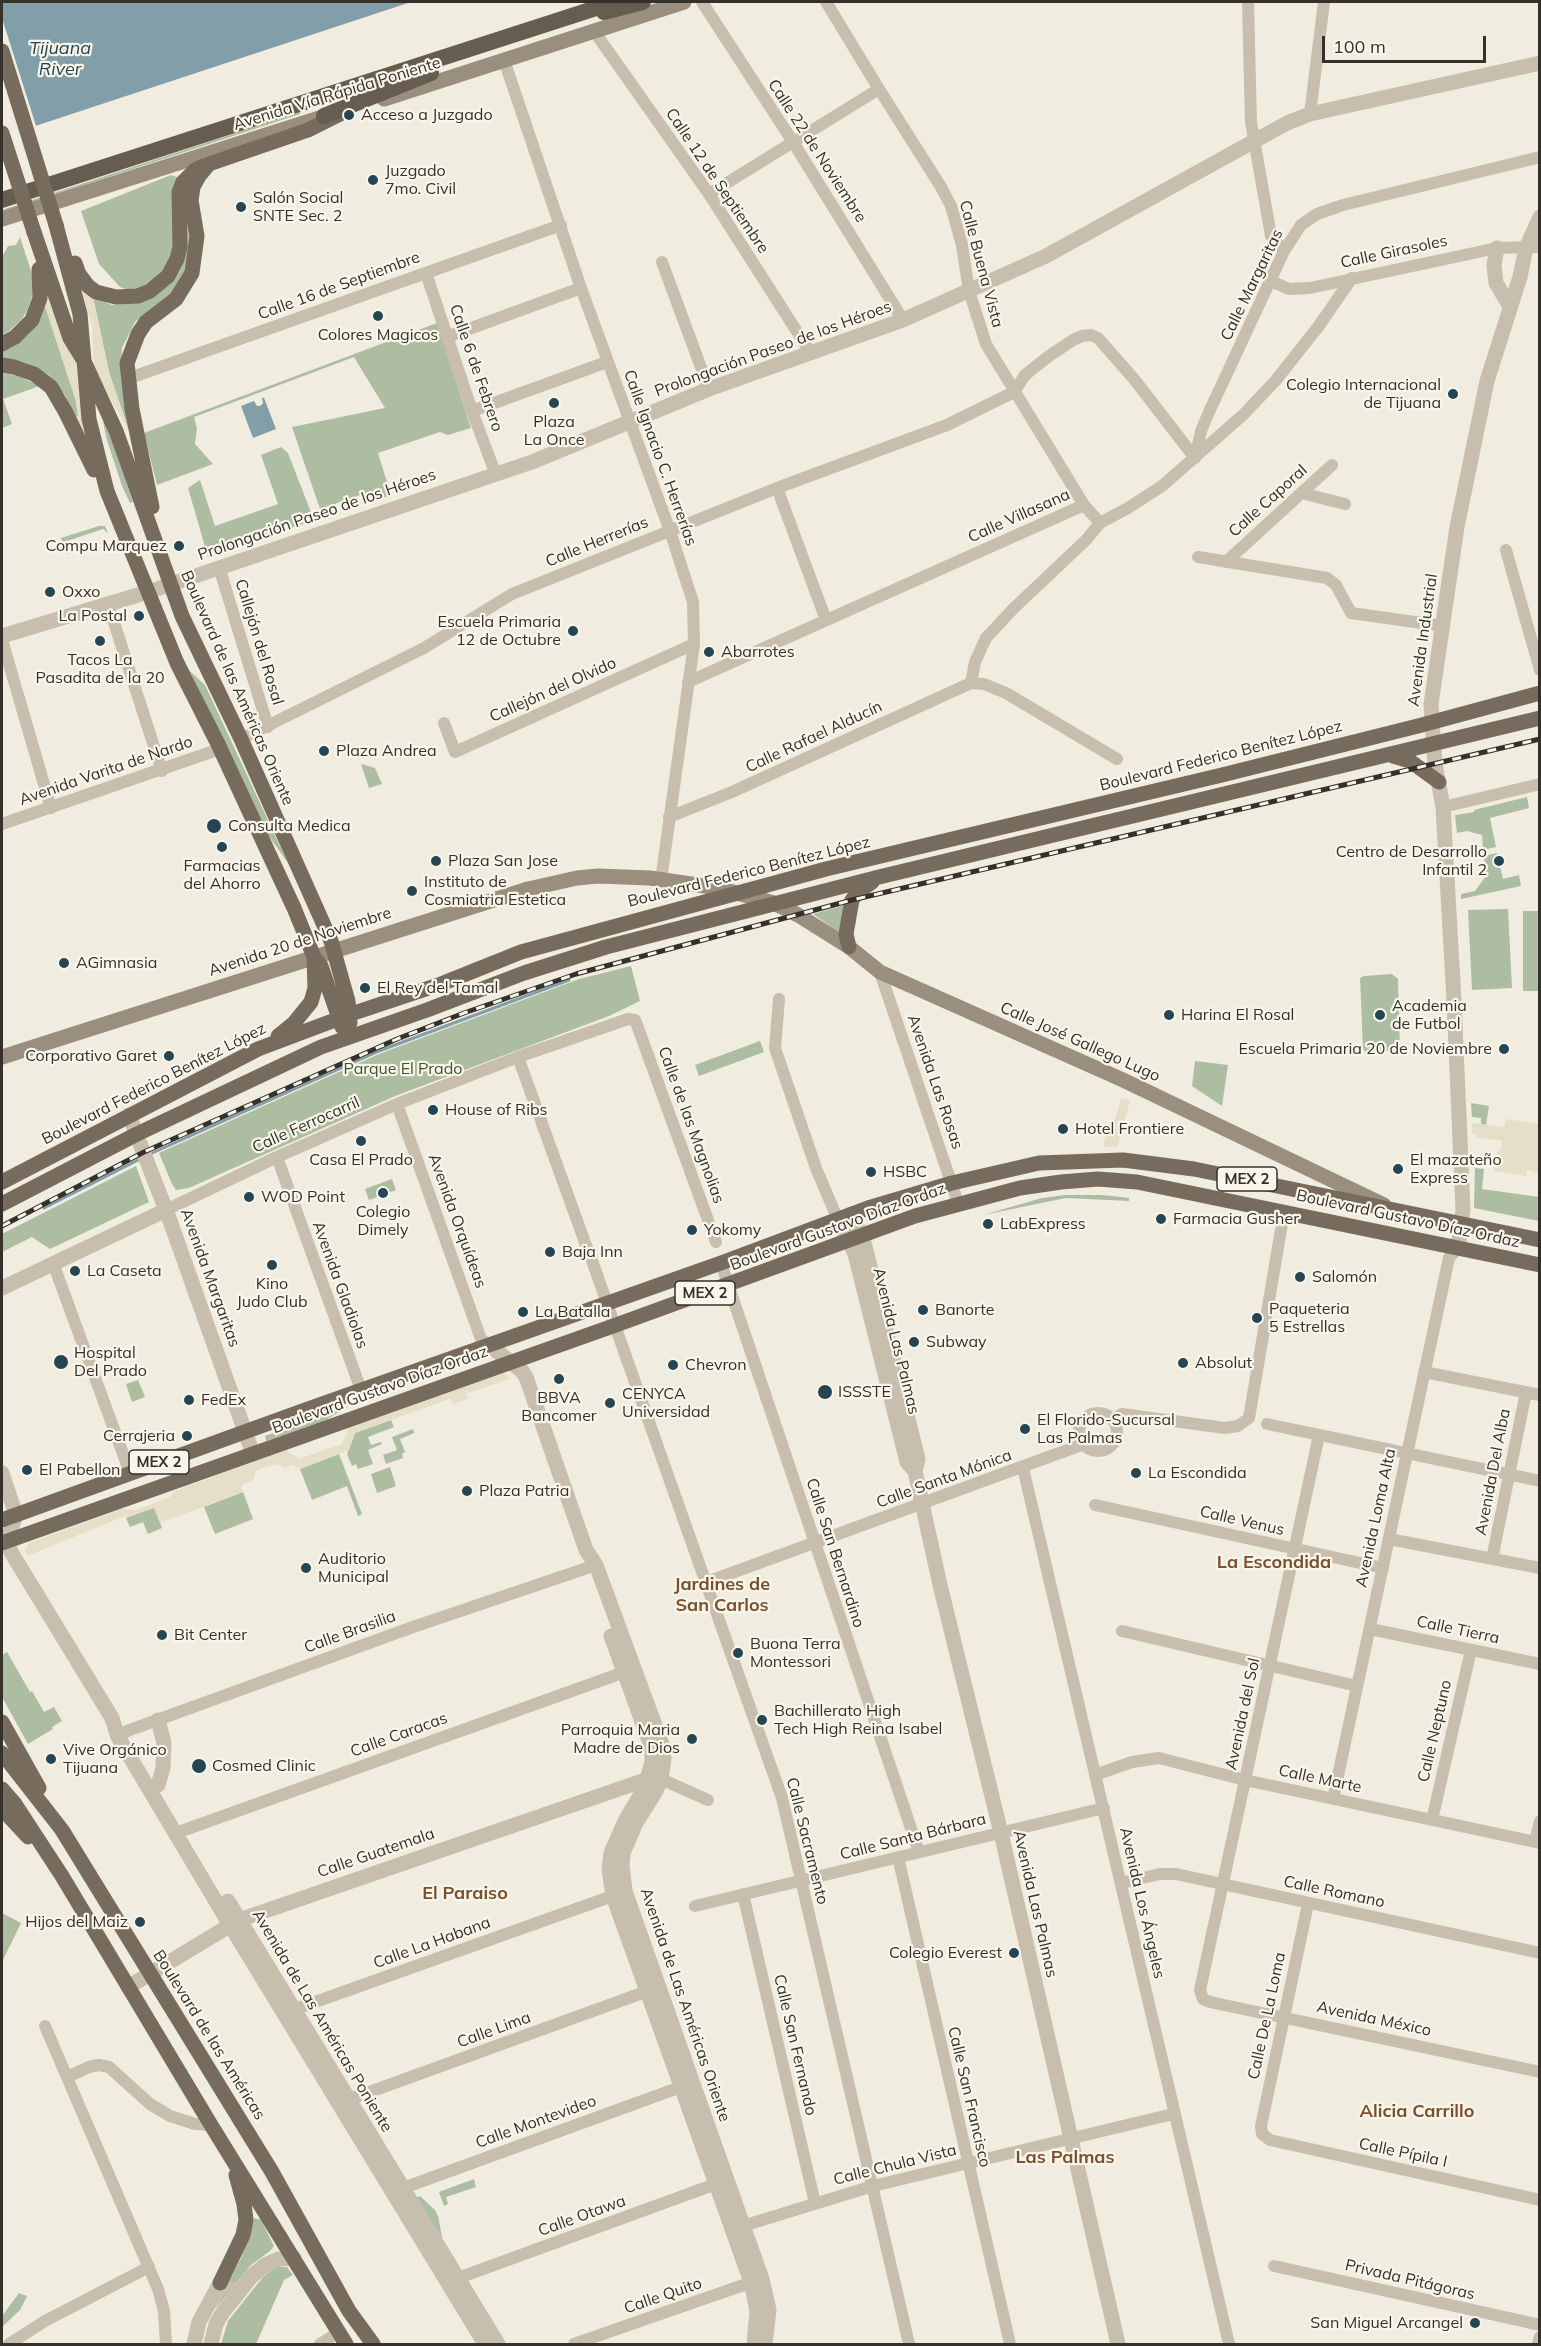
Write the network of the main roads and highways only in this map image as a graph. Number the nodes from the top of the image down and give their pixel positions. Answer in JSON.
{"nodes":[{"id":1,"x":615,"y":2,"type":"edge"},
{"id":2,"x":643,"y":2,"type":"edge"},
{"id":3,"x":684,"y":2,"type":"edge"},
{"id":4,"x":574,"y":15,"type":"junction"},
{"id":5,"x":537,"y":27,"type":"junction"},
{"id":6,"x":2,"y":51,"type":"edge"},
{"id":7,"x":344,"y":111,"type":"junction"},
{"id":8,"x":324,"y":116,"type":"junction"},
{"id":9,"x":2,"y":133,"type":"edge"},
{"id":10,"x":209,"y":164,"type":"junction"},
{"id":11,"x":2,"y":200,"type":"edge"},
{"id":12,"x":2,"y":219,"type":"edge"},
{"id":13,"x":59,"y":224,"type":"junction"},
{"id":14,"x":32,"y":233,"type":"junction"},
{"id":15,"x":2,"y":344,"type":"edge"},
{"id":16,"x":84,"y":361,"type":"junction"},
{"id":17,"x":2,"y":365,"type":"edge"},
{"id":18,"x":107,"y":491,"type":"junction"},
{"id":19,"x":157,"y":549,"type":"junction"},
{"id":20,"x":1539,"y":693,"type":"edge"},
{"id":21,"x":1539,"y":718,"type":"edge"},
{"id":22,"x":1390,"y":755,"type":"junction"},
{"id":23,"x":1439,"y":782,"type":"road end"},
{"id":24,"x":879,"y":877,"type":"junction"},
{"id":25,"x":748,"y":895,"type":"junction"},
{"id":26,"x":774,"y":903,"type":"junction"},
{"id":27,"x":849,"y":947,"type":"junction"},
{"id":28,"x":334,"y":951,"type":"junction"},
{"id":29,"x":314,"y":957,"type":"junction"},
{"id":30,"x":345,"y":1021,"type":"junction"},
{"id":31,"x":365,"y":1032,"type":"junction"},
{"id":32,"x":321,"y":1047,"type":"junction"},
{"id":33,"x":258,"y":1049,"type":"junction"},
{"id":34,"x":2,"y":1057,"type":"edge"},
{"id":35,"x":2,"y":1182,"type":"edge"},
{"id":36,"x":2,"y":1203,"type":"edge"},
{"id":37,"x":1398,"y":1211,"type":"junction"},
{"id":38,"x":1539,"y":1240,"type":"edge"},
{"id":39,"x":1539,"y":1265,"type":"edge"},
{"id":40,"x":2,"y":1520,"type":"edge"},
{"id":41,"x":4,"y":1543,"type":"edge"},
{"id":42,"x":2,"y":1722,"type":"edge"},
{"id":43,"x":2,"y":1753,"type":"edge"},
{"id":44,"x":2,"y":1788,"type":"edge"},
{"id":45,"x":2,"y":1809,"type":"edge"},
{"id":46,"x":62,"y":1830,"type":"junction"},
{"id":47,"x":62,"y":1876,"type":"junction"},
{"id":48,"x":233,"y":2160,"type":"junction"},
{"id":49,"x":220,"y":2283,"type":"road end"},
{"id":50,"x":342,"y":2339,"type":"edge"},
{"id":51,"x":372,"y":2344,"type":"edge"}],
"edges":[{"from":1,"to":4,"type":"highway","name":"Avenida Vía Rápida Poniente"},
{"from":2,"to":4,"type":"highway"},
{"from":3,"to":7,"type":"main road","name":"Avenida Vía Rápida Poniente"},
{"from":4,"to":5,"type":"highway","name":"Avenida Vía Rápida Poniente"},
{"from":5,"to":8,"type":"highway"},
{"from":5,"to":11,"type":"highway","name":"Avenida Vía Rápida Poniente"},
{"from":6,"to":13,"type":"main road","name":"Boulevard de las Américas Oriente","bridge":true},
{"from":7,"to":8,"type":"main road","name":"Avenida Vía Rápida Poniente"},
{"from":7,"to":10,"type":"main road"},
{"from":8,"to":12,"type":"main road","name":"Avenida Vía Rápida Poniente"},
{"from":9,"to":14,"type":"main road","name":"Boulevard de las Américas Oriente","bridge":true},
{"from":10,"to":13,"type":"main road"},
{"from":10,"to":19,"type":"main road"},
{"from":13,"to":16,"type":"main road","name":"Boulevard de las Américas Oriente"},
{"from":14,"to":15,"type":"main road"},
{"from":14,"to":16,"type":"main road","name":"Boulevard de las Américas Oriente"},
{"from":16,"to":18,"type":"main road","name":"Boulevard de las Américas Oriente"},
{"from":16,"to":19,"type":"main road","name":"Boulevard de las Américas Oriente"},
{"from":17,"to":18,"type":"main road"},
{"from":18,"to":29,"type":"main road","name":"Boulevard de las Américas Oriente"},
{"from":19,"to":28,"type":"main road","name":"Boulevard de las Américas Oriente"},
{"from":20,"to":25,"type":"main road","name":"Boulevard Federico Benítez López"},
{"from":21,"to":22,"type":"main road"},
{"from":22,"to":23,"type":"main road"},
{"from":22,"to":24,"type":"main road"},
{"from":24,"to":26,"type":"main road"},
{"from":24,"to":27,"type":"main road"},
{"from":25,"to":26,"type":"main road","name":"Calle José Gallego Lugo"},
{"from":25,"to":28,"type":"main road","name":"Avenida 20 de Noviembre"},
{"from":25,"to":30,"type":"main road","name":"Boulevard Federico Benítez López"},
{"from":26,"to":27,"type":"main road","name":"Calle José Gallego Lugo"},
{"from":26,"to":31,"type":"main road"},
{"from":27,"to":37,"type":"main road","name":"Calle José Gallego Lugo"},
{"from":28,"to":29,"type":"main road","name":"Avenida 20 de Noviembre"},
{"from":28,"to":30,"type":"main road","name":"Boulevard de las Américas Oriente"},
{"from":29,"to":30,"type":"main road","name":"Boulevard de las Américas Oriente"},
{"from":29,"to":33,"type":"main road"},
{"from":29,"to":34,"type":"main road","name":"Avenida 20 de Noviembre"},
{"from":30,"to":31,"type":"main road"},
{"from":30,"to":32,"type":"main road"},
{"from":30,"to":33,"type":"main road","name":"Boulevard Federico Benítez López"},
{"from":31,"to":32,"type":"main road"},
{"from":32,"to":36,"type":"main road"},
{"from":33,"to":35,"type":"main road","name":"Boulevard Federico Benítez López"},
{"from":37,"to":38,"type":"main road","name":"Boulevard Gustavo Díaz Ordaz","number":"MEX 2"},
{"from":37,"to":40,"type":"main road","name":"Boulevard Gustavo Díaz Ordaz","number":"MEX 2"},
{"from":39,"to":41,"type":"main road","name":"Boulevard Gustavo Díaz Ordaz","number":"MEX 2"},
{"from":42,"to":46,"type":"main road"},
{"from":43,"to":46,"type":"main road","name":"Boulevard de las Américas"},
{"from":44,"to":47,"type":"main road"},
{"from":45,"to":47,"type":"main road"},
{"from":46,"to":51,"type":"main road","name":"Boulevard de las Américas"},
{"from":47,"to":48,"type":"main road"},
{"from":48,"to":49,"type":"main road"},
{"from":48,"to":50,"type":"main road"}]}
